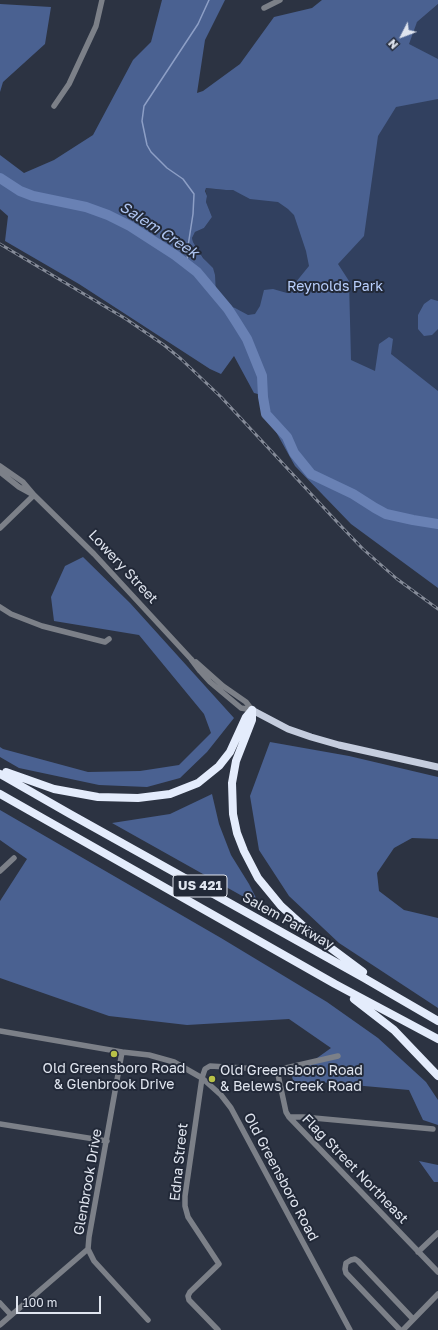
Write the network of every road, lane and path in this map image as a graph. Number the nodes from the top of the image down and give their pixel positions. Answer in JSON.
{"nodes":[{"id":1,"x":102,"y":0,"type":"edge"},
{"id":2,"x":280,"y":0,"type":"edge"},
{"id":3,"x":264,"y":8,"type":"dead end"},
{"id":4,"x":54,"y":106,"type":"dead end"},
{"id":5,"x":0,"y":466,"type":"edge"},
{"id":6,"x":0,"y":472,"type":"edge"},
{"id":7,"x":34,"y":495,"type":"junction"},
{"id":8,"x":0,"y":528,"type":"edge"},
{"id":9,"x":0,"y":607,"type":"edge"},
{"id":10,"x":109,"y":639,"type":"dead end"},
{"id":11,"x":252,"y":710,"type":"junction"},
{"id":12,"x":438,"y":767,"type":"edge"},
{"id":13,"x":0,"y":770,"type":"edge"},
{"id":14,"x":0,"y":774,"type":"edge"},
{"id":15,"x":0,"y":794,"type":"edge"},
{"id":16,"x":14,"y":858,"type":"dead end"},
{"id":17,"x":0,"y":871,"type":"edge"},
{"id":18,"x":334,"y":984,"type":"junction"},
{"id":19,"x":401,"y":999,"type":"junction"},
{"id":20,"x":438,"y":1021,"type":"edge"},
{"id":21,"x":0,"y":1031,"type":"edge"},
{"id":22,"x":438,"y":1040,"type":"edge"},
{"id":23,"x":122,"y":1052,"type":"junction"},
{"id":24,"x":338,"y":1056,"type":"dead end"},
{"id":25,"x":277,"y":1070,"type":"junction"},
{"id":26,"x":438,"y":1076,"type":"edge"},
{"id":27,"x":202,"y":1078,"type":"junction"},
{"id":28,"x":289,"y":1117,"type":"junction"},
{"id":29,"x":0,"y":1124,"type":"edge"},
{"id":30,"x":433,"y":1128,"type":"dead end"},
{"id":31,"x":107,"y":1141,"type":"junction"},
{"id":32,"x":438,"y":1233,"type":"edge"},
{"id":33,"x":88,"y":1249,"type":"junction"},
{"id":34,"x":418,"y":1252,"type":"junction"},
{"id":35,"x":438,"y":1272,"type":"edge"},
{"id":36,"x":438,"y":1294,"type":"edge"},
{"id":37,"x":0,"y":1303,"type":"edge"},
{"id":38,"x":11,"y":1315,"type":"junction"},
{"id":39,"x":413,"y":1319,"type":"junction"},
{"id":40,"x":148,"y":1320,"type":"dead end"},
{"id":41,"x":0,"y":1325,"type":"edge"},
{"id":42,"x":218,"y":1330,"type":"edge"},
{"id":43,"x":350,"y":1330,"type":"edge"},
{"id":44,"x":401,"y":1330,"type":"edge"}],
"edges":[{"from":1,"to":4,"type":"street"},
{"from":2,"to":3,"type":"street"},
{"from":5,"to":7,"type":"street","name":"Lowery Street"},
{"from":6,"to":7,"type":"street","name":"Lowery Street"},
{"from":7,"to":8,"type":"street"},
{"from":7,"to":11,"type":"street","name":"Lowery Street"},
{"from":9,"to":10,"type":"street"},
{"from":11,"to":12,"type":"main road","name":"Lowery Street"},
{"from":11,"to":13,"type":"highway"},
{"from":11,"to":19,"type":"highway"},
{"from":14,"to":19,"type":"highway","name":"Salem Parkway","number":"US 421"},
{"from":15,"to":18,"type":"highway","number":"US 421"},
{"from":16,"to":17,"type":"street"},
{"from":18,"to":22,"type":"highway","number":"US 421"},
{"from":18,"to":26,"type":"highway"},
{"from":19,"to":20,"type":"highway","name":"Salem Parkway","number":"US 421"},
{"from":21,"to":23,"type":"street","name":"Old Greensboro Road"},
{"from":23,"to":27,"type":"street","name":"Old Greensboro Road"},
{"from":23,"to":31,"type":"street","name":"Glenbrook Drive"},
{"from":24,"to":25,"type":"street"},
{"from":25,"to":27,"type":"street"},
{"from":25,"to":28,"type":"street","name":"Flag Street Northeast"},
{"from":27,"to":42,"type":"street","name":"Edna Street"},
{"from":27,"to":43,"type":"street","name":"Old Greensboro Road"},
{"from":28,"to":30,"type":"street"},
{"from":28,"to":34,"type":"street","name":"Flag Street Northeast"},
{"from":29,"to":31,"type":"street"},
{"from":31,"to":33,"type":"street","name":"Glenbrook Drive"},
{"from":32,"to":34,"type":"street"},
{"from":33,"to":38,"type":"street","name":"Glenbrook Drive"},
{"from":33,"to":40,"type":"street"},
{"from":34,"to":35,"type":"street","name":"Flag Street Northeast"},
{"from":36,"to":39,"type":"street"},
{"from":37,"to":38,"type":"street"},
{"from":38,"to":41,"type":"street","name":"Glenbrook Drive"},
{"from":39,"to":44,"type":"street"},
{"from":39,"to":44,"type":"street"}]}
